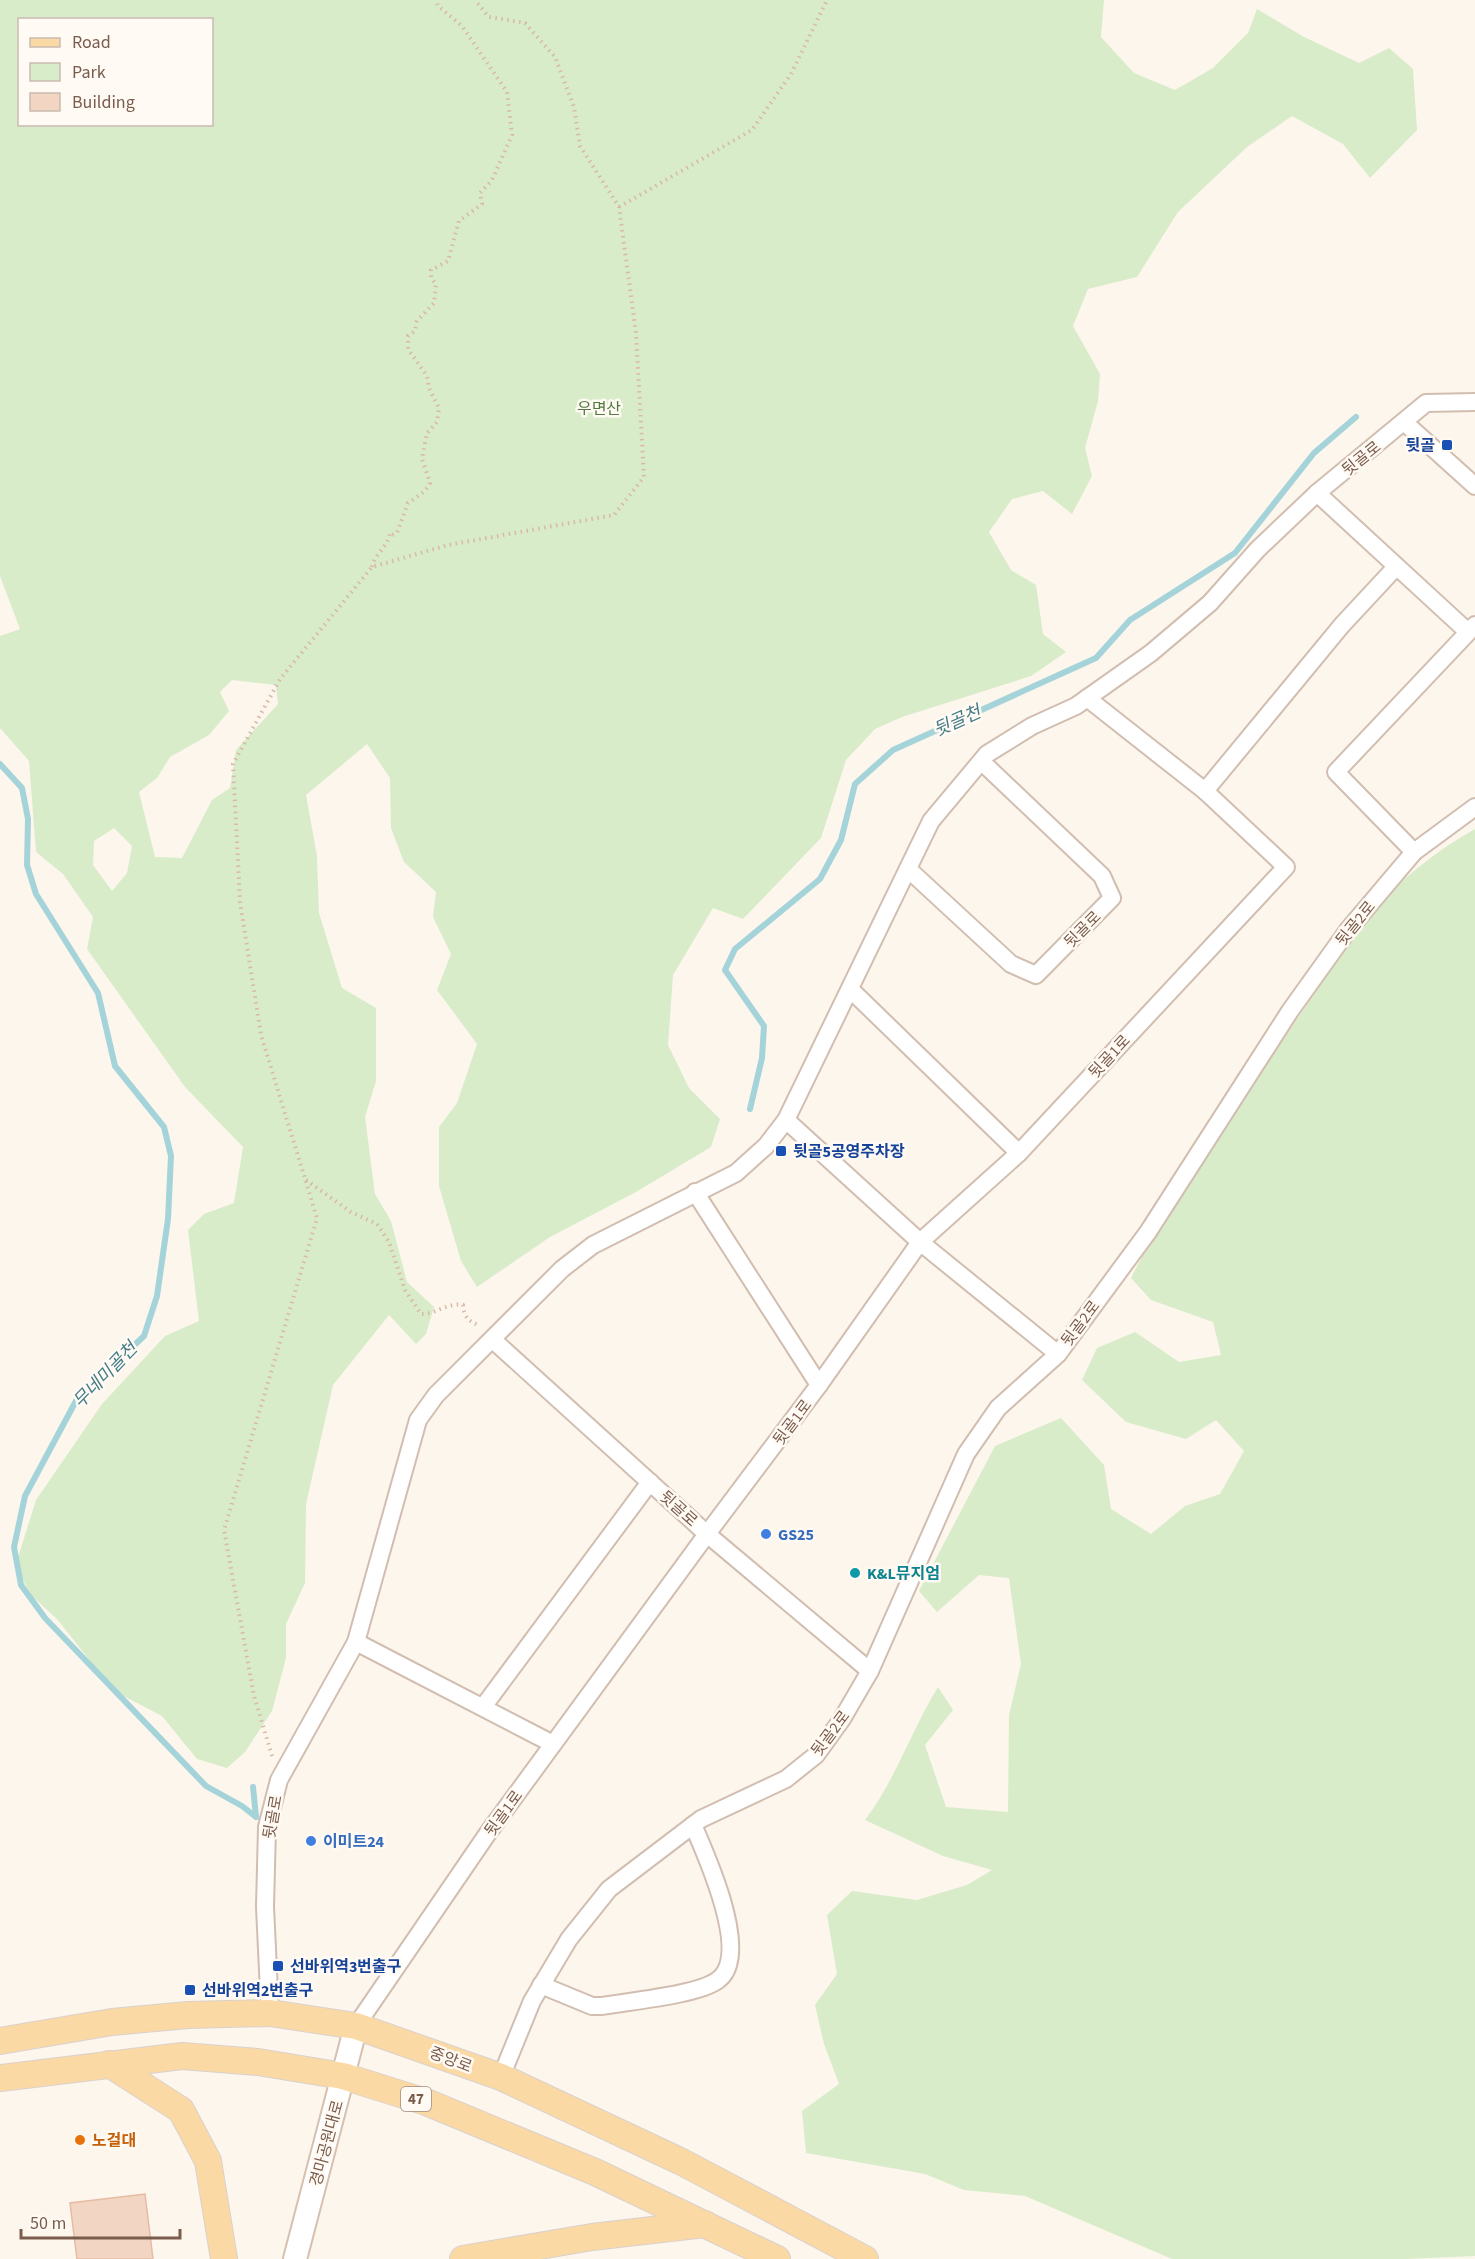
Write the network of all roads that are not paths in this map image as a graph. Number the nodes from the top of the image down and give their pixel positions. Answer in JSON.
{"nodes":[{"id":1,"x":1475,"y":402,"type":"edge"},
{"id":2,"x":1404,"y":422,"type":"junction"},
{"id":3,"x":1475,"y":486,"type":"edge"},
{"id":4,"x":1317,"y":493,"type":"junction"},
{"id":5,"x":1395,"y":568,"type":"junction"},
{"id":6,"x":1472,"y":629,"type":"edge"},
{"id":7,"x":1087,"y":698,"type":"junction"},
{"id":8,"x":982,"y":762,"type":"junction"},
{"id":9,"x":1205,"y":791,"type":"junction"},
{"id":10,"x":1475,"y":807,"type":"edge"},
{"id":11,"x":1414,"y":852,"type":"junction"},
{"id":12,"x":908,"y":869,"type":"junction"},
{"id":13,"x":850,"y":989,"type":"junction"},
{"id":14,"x":786,"y":1120,"type":"junction"},
{"id":15,"x":1019,"y":1153,"type":"junction"},
{"id":16,"x":695,"y":1192,"type":"junction"},
{"id":17,"x":920,"y":1242,"type":"junction"},
{"id":18,"x":495,"y":1337,"type":"junction"},
{"id":19,"x":1058,"y":1354,"type":"junction"},
{"id":20,"x":819,"y":1385,"type":"junction"},
{"id":21,"x":650,"y":1482,"type":"junction"},
{"id":22,"x":707,"y":1534,"type":"junction"},
{"id":23,"x":356,"y":1642,"type":"junction"},
{"id":24,"x":870,"y":1671,"type":"junction"},
{"id":25,"x":483,"y":1707,"type":"junction"},
{"id":26,"x":553,"y":1744,"type":"junction"},
{"id":27,"x":693,"y":1825,"type":"junction"},
{"id":28,"x":541,"y":1985,"type":"junction"},
{"id":29,"x":270,"y":2013,"type":"junction"},
{"id":30,"x":356,"y":2026,"type":"junction"},
{"id":31,"x":0,"y":2041,"type":"edge"},
{"id":32,"x":109,"y":2064,"type":"junction"},
{"id":33,"x":343,"y":2076,"type":"junction"},
{"id":34,"x":501,"y":2077,"type":"junction"},
{"id":35,"x":0,"y":2078,"type":"edge"},
{"id":36,"x":705,"y":2224,"type":"junction"},
{"id":37,"x":224,"y":2259,"type":"edge"},
{"id":38,"x":295,"y":2259,"type":"edge"},
{"id":39,"x":463,"y":2259,"type":"edge"},
{"id":40,"x":777,"y":2259,"type":"edge"},
{"id":41,"x":865,"y":2259,"type":"edge"}],
"edges":[{"from":1,"to":2,"type":"street","name":"뒷골로"},
{"from":2,"to":3,"type":"street"},
{"from":2,"to":4,"type":"street","name":"뒷골로"},
{"from":4,"to":5,"type":"street"},
{"from":4,"to":7,"type":"street","name":"뒷골로"},
{"from":5,"to":6,"type":"street"},
{"from":5,"to":9,"type":"street"},
{"from":6,"to":11,"type":"street"},
{"from":7,"to":8,"type":"street","name":"뒷골로"},
{"from":7,"to":9,"type":"street"},
{"from":8,"to":12,"type":"street","name":"뒷골로"},
{"from":8,"to":12,"type":"street","name":"뒷골로"},
{"from":9,"to":15,"type":"street","name":"뒷골1로"},
{"from":10,"to":11,"type":"street","name":"뒷골2로"},
{"from":11,"to":19,"type":"street","name":"뒷골2로"},
{"from":12,"to":13,"type":"street","name":"뒷골로"},
{"from":13,"to":14,"type":"street","name":"뒷골로"},
{"from":13,"to":15,"type":"street"},
{"from":14,"to":16,"type":"street","name":"뒷골로"},
{"from":14,"to":17,"type":"street"},
{"from":15,"to":17,"type":"street","name":"뒷골1로"},
{"from":16,"to":18,"type":"street","name":"뒷골로"},
{"from":16,"to":20,"type":"street"},
{"from":17,"to":19,"type":"street"},
{"from":17,"to":20,"type":"street","name":"뒷골1로"},
{"from":18,"to":21,"type":"street","name":"뒷골로"},
{"from":18,"to":23,"type":"street","name":"뒷골로"},
{"from":19,"to":24,"type":"street","name":"뒷골2로"},
{"from":20,"to":22,"type":"street","name":"뒷골1로"},
{"from":21,"to":22,"type":"street","name":"뒷골로"},
{"from":21,"to":25,"type":"street"},
{"from":22,"to":24,"type":"street","name":"뒷골로"},
{"from":22,"to":26,"type":"street","name":"뒷골1로"},
{"from":23,"to":25,"type":"street"},
{"from":23,"to":29,"type":"street","name":"뒷골로"},
{"from":24,"to":27,"type":"street","name":"뒷골2로"},
{"from":25,"to":26,"type":"street"},
{"from":26,"to":30,"type":"street","name":"뒷골1로"},
{"from":27,"to":28,"type":"street","name":"뒷골2로"},
{"from":27,"to":28,"type":"street"},
{"from":28,"to":34,"type":"street","name":"뒷골2로"},
{"from":29,"to":30,"type":"main road","name":"중앙로"},
{"from":29,"to":31,"type":"main road","name":"중앙로"},
{"from":30,"to":33,"type":"street","name":"경마공원대로"},
{"from":30,"to":34,"type":"main road","name":"중앙로"},
{"from":32,"to":33,"type":"main road","number":"47"},
{"from":32,"to":35,"type":"main road","number":"47"},
{"from":32,"to":37,"type":"main road"},
{"from":33,"to":36,"type":"main road","number":"47"},
{"from":33,"to":38,"type":"street","name":"경마공원대로"},
{"from":34,"to":41,"type":"main road","name":"중앙로"},
{"from":36,"to":39,"type":"main road"},
{"from":36,"to":40,"type":"main road","number":"47"}]}
